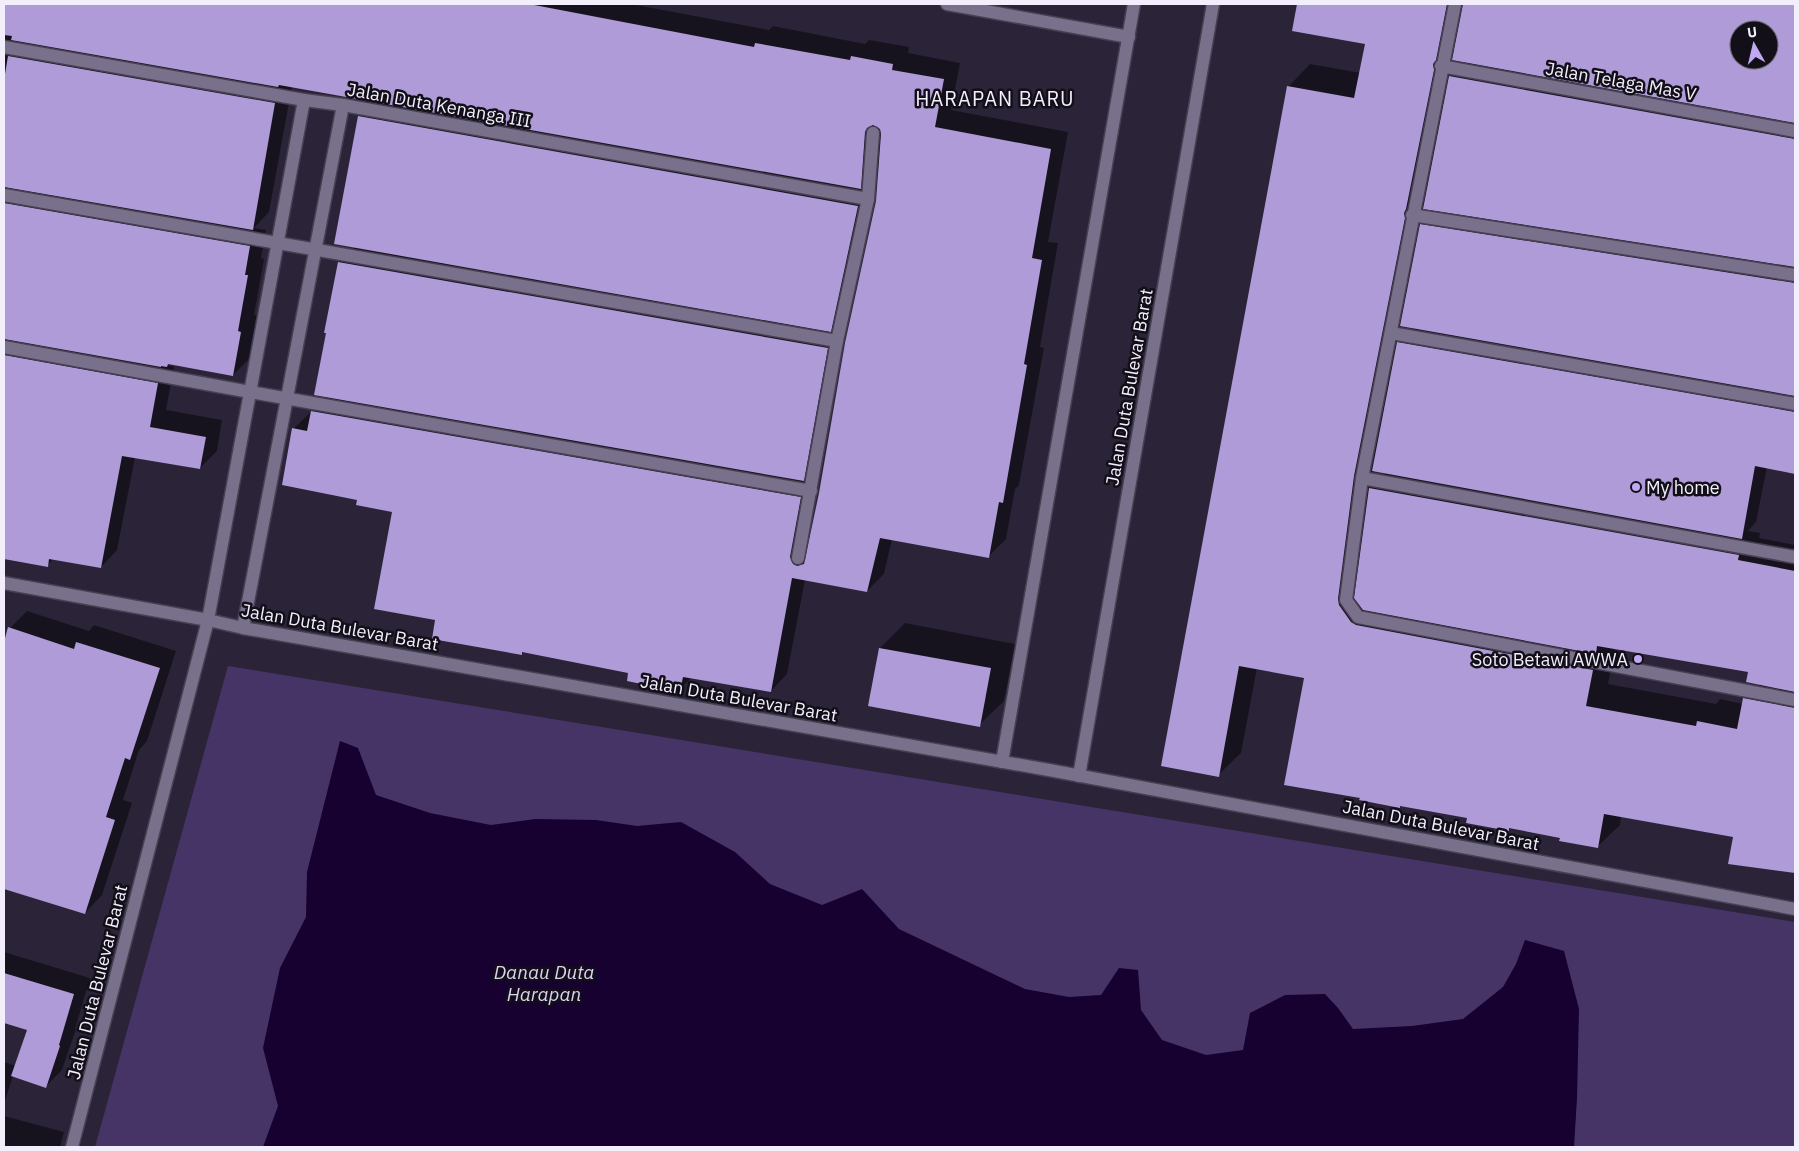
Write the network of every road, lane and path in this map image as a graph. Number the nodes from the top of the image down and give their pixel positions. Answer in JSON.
{"nodes":[{"id":1,"x":947,"y":4,"type":"edge"},
{"id":2,"x":1134,"y":4,"type":"edge"},
{"id":3,"x":1213,"y":4,"type":"edge"},
{"id":4,"x":1455,"y":4,"type":"edge"},
{"id":5,"x":1128,"y":37,"type":"junction"},
{"id":6,"x":4,"y":47,"type":"edge"},
{"id":7,"x":1441,"y":66,"type":"junction"},
{"id":8,"x":304,"y":100,"type":"junction"},
{"id":9,"x":343,"y":105,"type":"junction"},
{"id":10,"x":1795,"y":131,"type":"edge"},
{"id":11,"x":873,"y":132,"type":"dead end"},
{"id":12,"x":4,"y":195,"type":"edge"},
{"id":13,"x":868,"y":198,"type":"junction"},
{"id":14,"x":1412,"y":215,"type":"junction"},
{"id":15,"x":278,"y":242,"type":"junction"},
{"id":16,"x":315,"y":250,"type":"junction"},
{"id":17,"x":1795,"y":275,"type":"edge"},
{"id":18,"x":1391,"y":333,"type":"junction"},
{"id":19,"x":837,"y":342,"type":"junction"},
{"id":20,"x":4,"y":347,"type":"edge"},
{"id":21,"x":250,"y":392,"type":"junction"},
{"id":22,"x":287,"y":399,"type":"junction"},
{"id":23,"x":1795,"y":404,"type":"edge"},
{"id":24,"x":1362,"y":478,"type":"junction"},
{"id":25,"x":811,"y":491,"type":"junction"},
{"id":26,"x":1795,"y":557,"type":"edge"},
{"id":27,"x":798,"y":558,"type":"dead end"},
{"id":28,"x":4,"y":582,"type":"edge"},
{"id":29,"x":208,"y":620,"type":"junction"},
{"id":30,"x":244,"y":628,"type":"junction"},
{"id":31,"x":1795,"y":700,"type":"edge"},
{"id":32,"x":1002,"y":762,"type":"junction"},
{"id":33,"x":1079,"y":776,"type":"junction"},
{"id":34,"x":1795,"y":908,"type":"edge"},
{"id":35,"x":72,"y":1147,"type":"edge"}],
"edges":[{"from":1,"to":5,"type":"street"},
{"from":2,"to":5,"type":"street"},
{"from":3,"to":33,"type":"street","name":"Jalan Duta Bulevar Barat"},
{"from":4,"to":7,"type":"street"},
{"from":5,"to":32,"type":"street"},
{"from":6,"to":8,"type":"street","name":"Jalan Duta Kenanga III"},
{"from":7,"to":10,"type":"street","name":"Jalan Telaga Mas V"},
{"from":7,"to":14,"type":"street"},
{"from":8,"to":9,"type":"street","name":"Jalan Duta Kenanga III"},
{"from":8,"to":15,"type":"street"},
{"from":9,"to":13,"type":"street","name":"Jalan Duta Kenanga III"},
{"from":9,"to":16,"type":"street"},
{"from":11,"to":13,"type":"street"},
{"from":12,"to":15,"type":"street"},
{"from":13,"to":19,"type":"street"},
{"from":14,"to":17,"type":"street"},
{"from":14,"to":18,"type":"street"},
{"from":15,"to":16,"type":"street"},
{"from":15,"to":21,"type":"street"},
{"from":16,"to":19,"type":"street"},
{"from":16,"to":22,"type":"street"},
{"from":18,"to":23,"type":"street"},
{"from":18,"to":24,"type":"street"},
{"from":19,"to":25,"type":"street"},
{"from":20,"to":21,"type":"street"},
{"from":21,"to":22,"type":"street"},
{"from":21,"to":29,"type":"street"},
{"from":22,"to":25,"type":"street"},
{"from":22,"to":30,"type":"street"},
{"from":24,"to":26,"type":"street"},
{"from":24,"to":31,"type":"street"},
{"from":25,"to":27,"type":"street"},
{"from":28,"to":29,"type":"street"},
{"from":29,"to":30,"type":"street","name":"Jalan Duta Bulevar Barat"},
{"from":29,"to":35,"type":"street","name":"Jalan Duta Bulevar Barat"},
{"from":30,"to":32,"type":"street","name":"Jalan Duta Bulevar Barat"},
{"from":32,"to":33,"type":"street","name":"Jalan Duta Bulevar Barat"},
{"from":33,"to":34,"type":"street","name":"Jalan Duta Bulevar Barat"}]}
